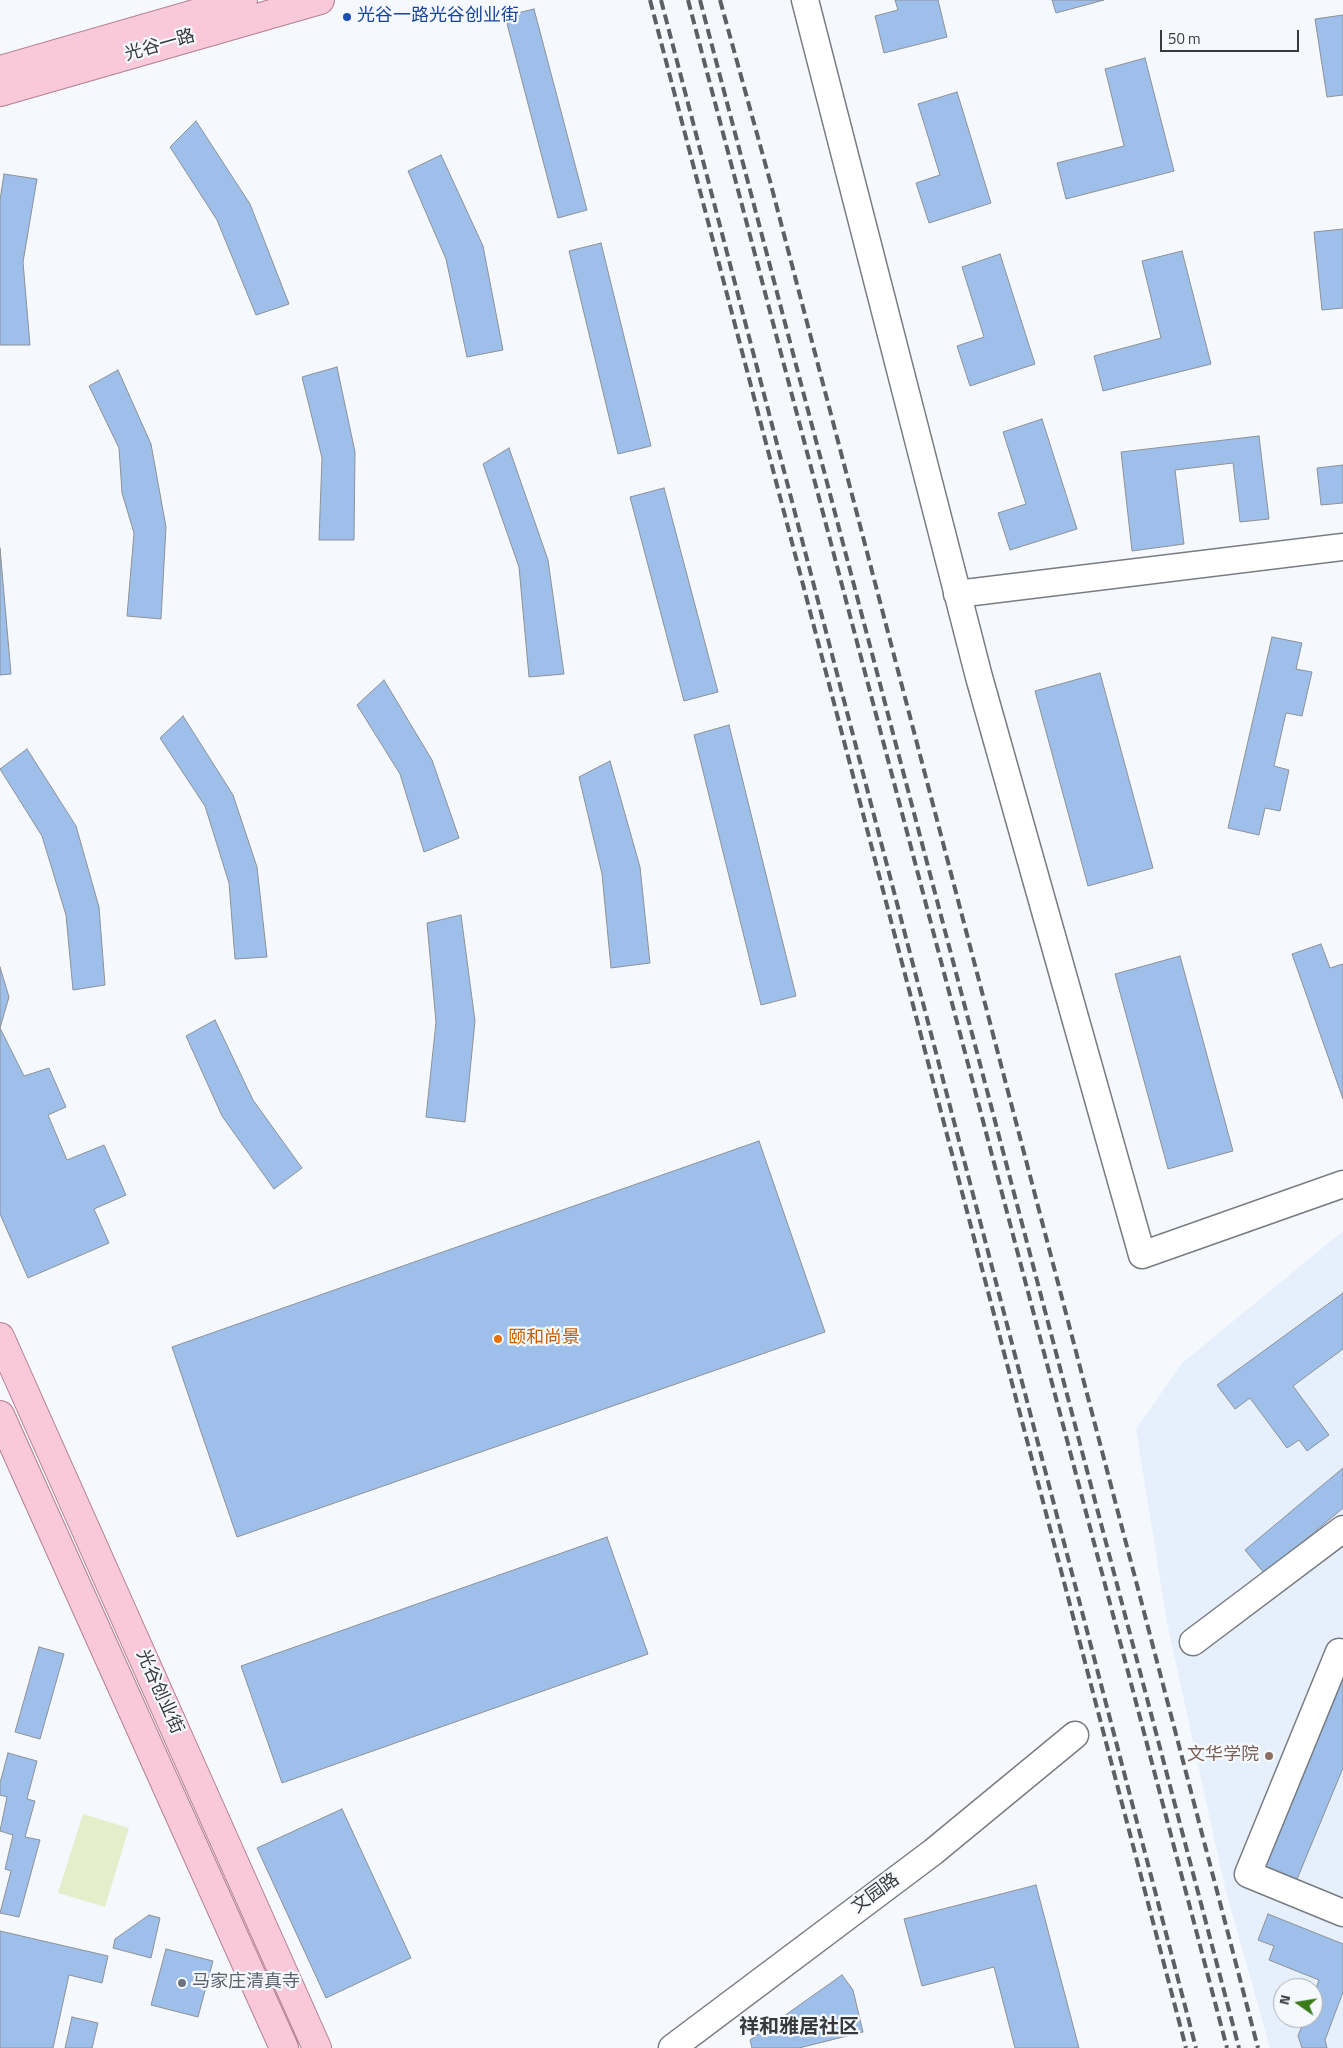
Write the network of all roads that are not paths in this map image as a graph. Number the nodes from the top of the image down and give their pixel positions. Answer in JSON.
{"nodes":[{"id":1,"x":243,"y":0,"type":"edge"},
{"id":2,"x":320,"y":0,"type":"edge"},
{"id":3,"x":804,"y":0,"type":"edge"},
{"id":4,"x":0,"y":70,"type":"edge"},
{"id":5,"x":0,"y":92,"type":"edge"},
{"id":6,"x":1343,"y":547,"type":"edge"},
{"id":7,"x":956,"y":594,"type":"junction"},
{"id":8,"x":1343,"y":1184,"type":"edge"},
{"id":9,"x":0,"y":1337,"type":"edge"},
{"id":10,"x":0,"y":1415,"type":"edge"},
{"id":11,"x":1343,"y":1528,"type":"edge"},
{"id":12,"x":1193,"y":1642,"type":"dead end"},
{"id":13,"x":1343,"y":1654,"type":"edge"},
{"id":14,"x":1074,"y":1735,"type":"dead end"},
{"id":15,"x":1343,"y":1913,"type":"edge"},
{"id":16,"x":284,"y":2048,"type":"edge"},
{"id":17,"x":317,"y":2048,"type":"edge"},
{"id":18,"x":672,"y":2048,"type":"edge"}],
"edges":[{"from":1,"to":4,"type":"main road","name":"光谷一路"},
{"from":2,"to":5,"type":"main road","name":"光谷一路"},
{"from":3,"to":7,"type":"street"},
{"from":6,"to":7,"type":"street"},
{"from":7,"to":8,"type":"street"},
{"from":9,"to":17,"type":"main road","name":"光谷创业街"},
{"from":10,"to":16,"type":"main road","name":"光谷创业街"},
{"from":11,"to":12,"type":"street"},
{"from":13,"to":15,"type":"street"},
{"from":14,"to":18,"type":"street","name":"文园路"}]}
